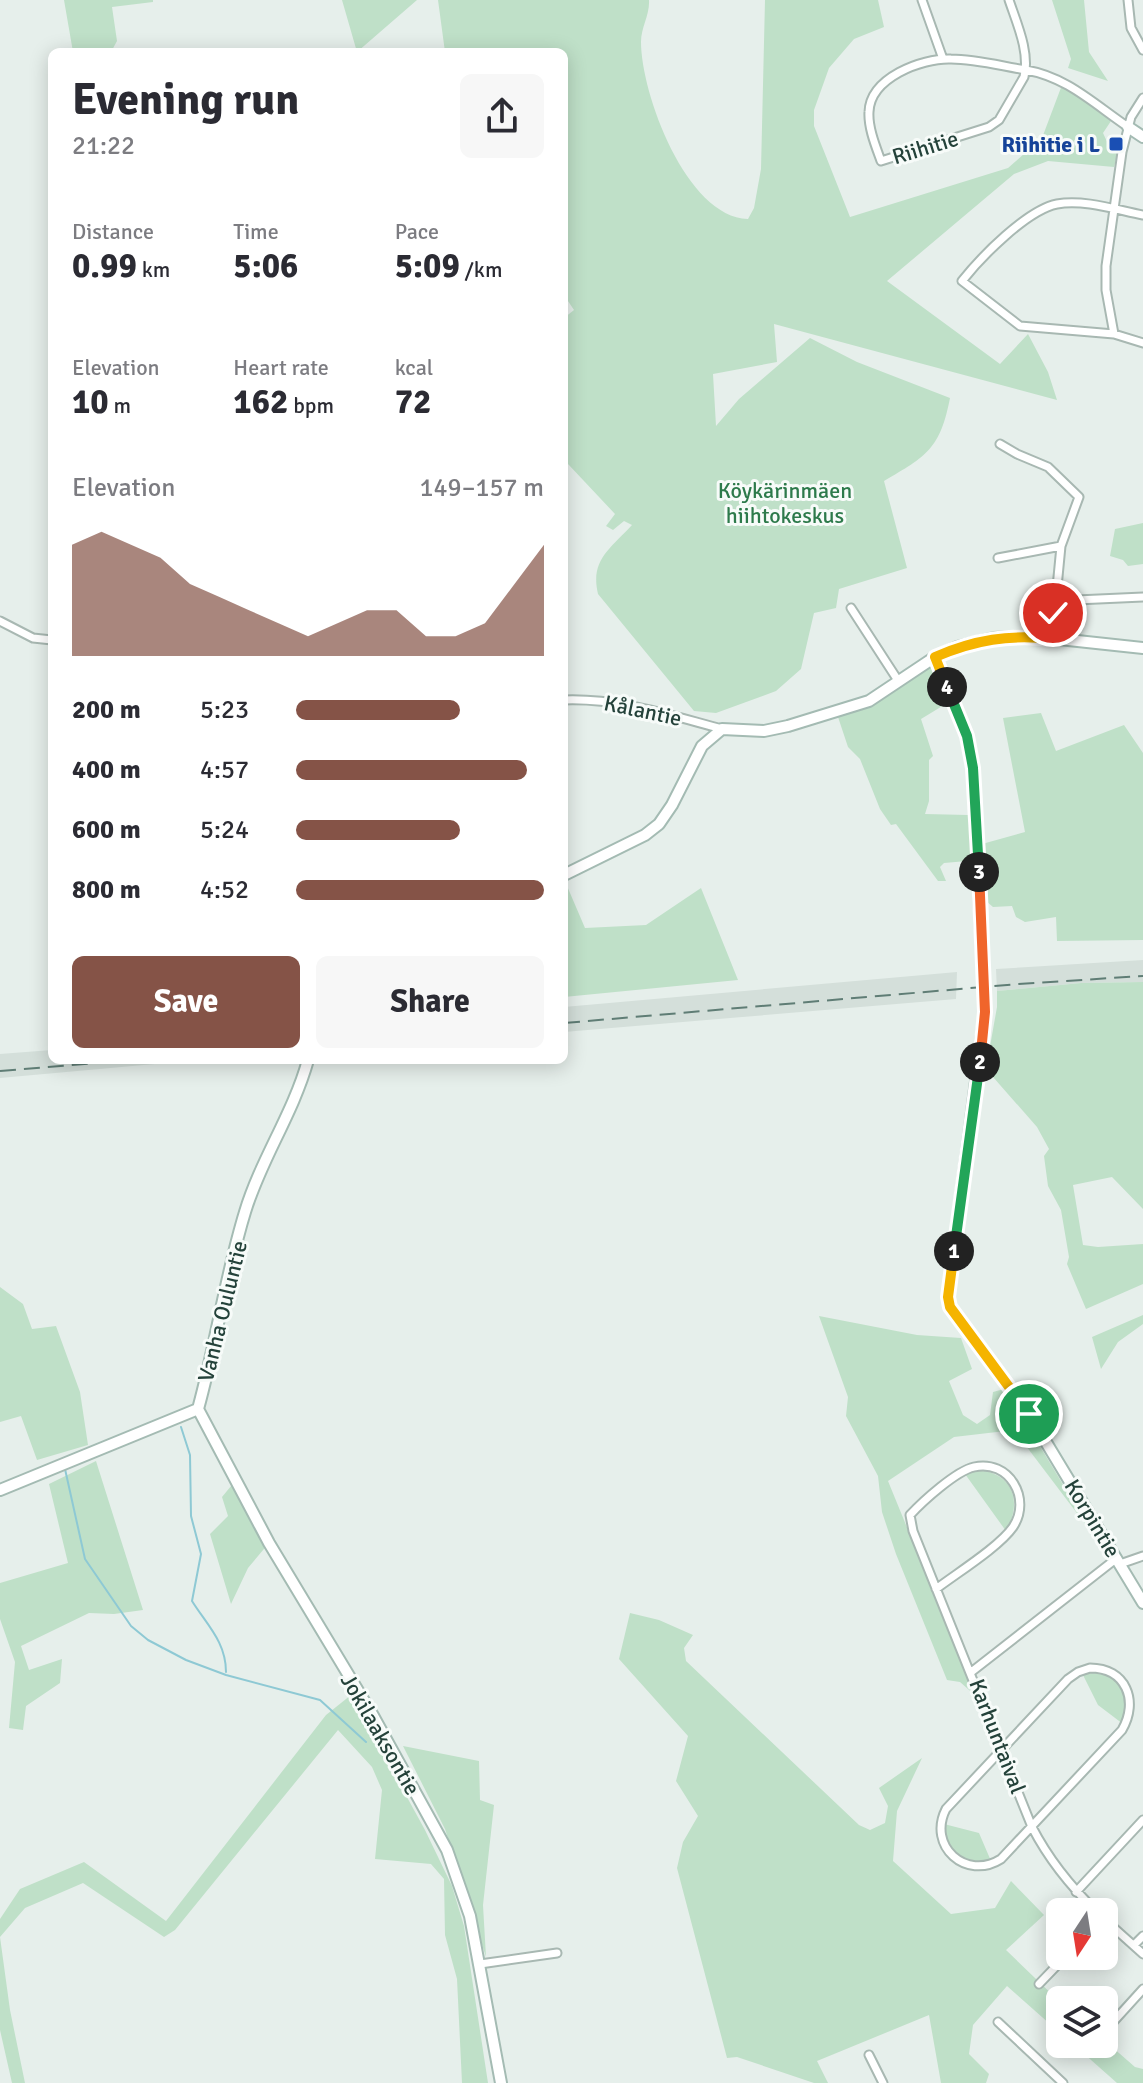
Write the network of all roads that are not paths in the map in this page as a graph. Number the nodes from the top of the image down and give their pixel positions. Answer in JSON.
{"nodes":[{"id":1,"x":922,"y":0,"type":"edge"},
{"id":2,"x":1009,"y":0,"type":"edge"},
{"id":3,"x":1128,"y":0,"type":"edge"},
{"id":4,"x":1143,"y":50,"type":"edge"},
{"id":5,"x":943,"y":59,"type":"junction"},
{"id":6,"x":1026,"y":70,"type":"junction"},
{"id":7,"x":1143,"y":98,"type":"edge"},
{"id":8,"x":1128,"y":127,"type":"junction"},
{"id":9,"x":1143,"y":137,"type":"edge"},
{"id":10,"x":1114,"y":210,"type":"junction"},
{"id":11,"x":1143,"y":215,"type":"edge"},
{"id":12,"x":1114,"y":334,"type":"junction"},
{"id":13,"x":1143,"y":343,"type":"edge"},
{"id":14,"x":1000,"y":444,"type":"dead end"},
{"id":15,"x":1061,"y":546,"type":"junction"},
{"id":16,"x":998,"y":558,"type":"dead end"},
{"id":17,"x":1143,"y":597,"type":"edge"},
{"id":18,"x":1054,"y":601,"type":"junction"},
{"id":19,"x":851,"y":608,"type":"dead end"},
{"id":20,"x":0,"y":621,"type":"edge"},
{"id":21,"x":1052,"y":639,"type":"junction"},
{"id":22,"x":48,"y":640,"type":"edge"},
{"id":23,"x":1143,"y":648,"type":"edge"},
{"id":24,"x":935,"y":657,"type":"junction"},
{"id":25,"x":899,"y":682,"type":"junction"},
{"id":26,"x":568,"y":700,"type":"edge"},
{"id":27,"x":722,"y":729,"type":"junction"},
{"id":28,"x":568,"y":873,"type":"edge"},
{"id":29,"x":307,"y":1064,"type":"edge"},
{"id":30,"x":198,"y":1409,"type":"junction"},
{"id":31,"x":0,"y":1490,"type":"edge"},
{"id":32,"x":1143,"y":1556,"type":"edge"},
{"id":33,"x":1118,"y":1561,"type":"junction"},
{"id":34,"x":936,"y":1589,"type":"junction"},
{"id":35,"x":1143,"y":1603,"type":"edge"},
{"id":36,"x":970,"y":1673,"type":"junction"},
{"id":37,"x":1002,"y":1749,"type":"junction"},
{"id":38,"x":1143,"y":1820,"type":"edge"},
{"id":39,"x":1032,"y":1827,"type":"junction"},
{"id":40,"x":1076,"y":1892,"type":"junction"},
{"id":41,"x":1082,"y":1898,"type":"edge"},
{"id":42,"x":1118,"y":1931,"type":"edge"},
{"id":43,"x":1143,"y":1936,"type":"edge"},
{"id":44,"x":1134,"y":1945,"type":"junction"},
{"id":45,"x":557,"y":1953,"type":"dead end"},
{"id":46,"x":1143,"y":1954,"type":"edge"},
{"id":47,"x":480,"y":1964,"type":"junction"},
{"id":48,"x":1052,"y":1970,"type":"edge"},
{"id":49,"x":1039,"y":1984,"type":"dead end"},
{"id":50,"x":1143,"y":1989,"type":"edge"},
{"id":51,"x":1118,"y":2017,"type":"edge"},
{"id":52,"x":998,"y":2022,"type":"dead end"},
{"id":53,"x":869,"y":2055,"type":"dead end"},
{"id":54,"x":1060,"y":2082,"type":"edge"},
{"id":55,"x":501,"y":2083,"type":"edge"},
{"id":56,"x":883,"y":2083,"type":"edge"}],
"edges":[{"from":1,"to":5,"type":"street"},
{"from":2,"to":6,"type":"street"},
{"from":3,"to":4,"type":"street"},
{"from":5,"to":6,"type":"street","name":"Riihitie"},
{"from":5,"to":6,"type":"street","name":"Riihitie"},
{"from":6,"to":8,"type":"street","name":"Riihitie"},
{"from":7,"to":8,"type":"street"},
{"from":8,"to":9,"type":"street"},
{"from":8,"to":10,"type":"street"},
{"from":10,"to":11,"type":"street"},
{"from":10,"to":12,"type":"street"},
{"from":10,"to":12,"type":"street"},
{"from":12,"to":13,"type":"street"},
{"from":14,"to":15,"type":"street"},
{"from":15,"to":16,"type":"street"},
{"from":15,"to":18,"type":"street"},
{"from":17,"to":18,"type":"street"},
{"from":18,"to":21,"type":"street"},
{"from":19,"to":25,"type":"street"},
{"from":20,"to":22,"type":"street"},
{"from":21,"to":23,"type":"street"},
{"from":21,"to":24,"type":"street"},
{"from":24,"to":25,"type":"street"},
{"from":24,"to":33,"type":"street","name":"Korpintie"},
{"from":25,"to":27,"type":"street"},
{"from":26,"to":27,"type":"street","name":"Kålantie"},
{"from":27,"to":28,"type":"street"},
{"from":29,"to":30,"type":"street","name":"Vanha Ouluntie"},
{"from":30,"to":31,"type":"street","name":"Vanha Ouluntie"},
{"from":30,"to":47,"type":"street","name":"Jokilaaksontie"},
{"from":32,"to":33,"type":"street","name":"Karhuntaival"},
{"from":33,"to":35,"type":"street","name":"Korpintie"},
{"from":33,"to":36,"type":"street","name":"Karhuntaival"},
{"from":34,"to":34,"type":"street"},
{"from":34,"to":36,"type":"street"},
{"from":36,"to":37,"type":"street","name":"Karhuntaival"},
{"from":37,"to":39,"type":"street","name":"Karhuntaival"},
{"from":37,"to":39,"type":"street"},
{"from":37,"to":39,"type":"street"},
{"from":38,"to":40,"type":"street"},
{"from":39,"to":40,"type":"street","name":"Karhuntaival"},
{"from":40,"to":41,"type":"street","name":"Karhuntaival"},
{"from":42,"to":44,"type":"street"},
{"from":43,"to":44,"type":"street"},
{"from":44,"to":46,"type":"street"},
{"from":45,"to":47,"type":"street"},
{"from":47,"to":55,"type":"street","name":"Jokilaaksontie"},
{"from":48,"to":49,"type":"street"},
{"from":50,"to":51,"type":"street"},
{"from":52,"to":54,"type":"street"},
{"from":53,"to":56,"type":"street"}]}
